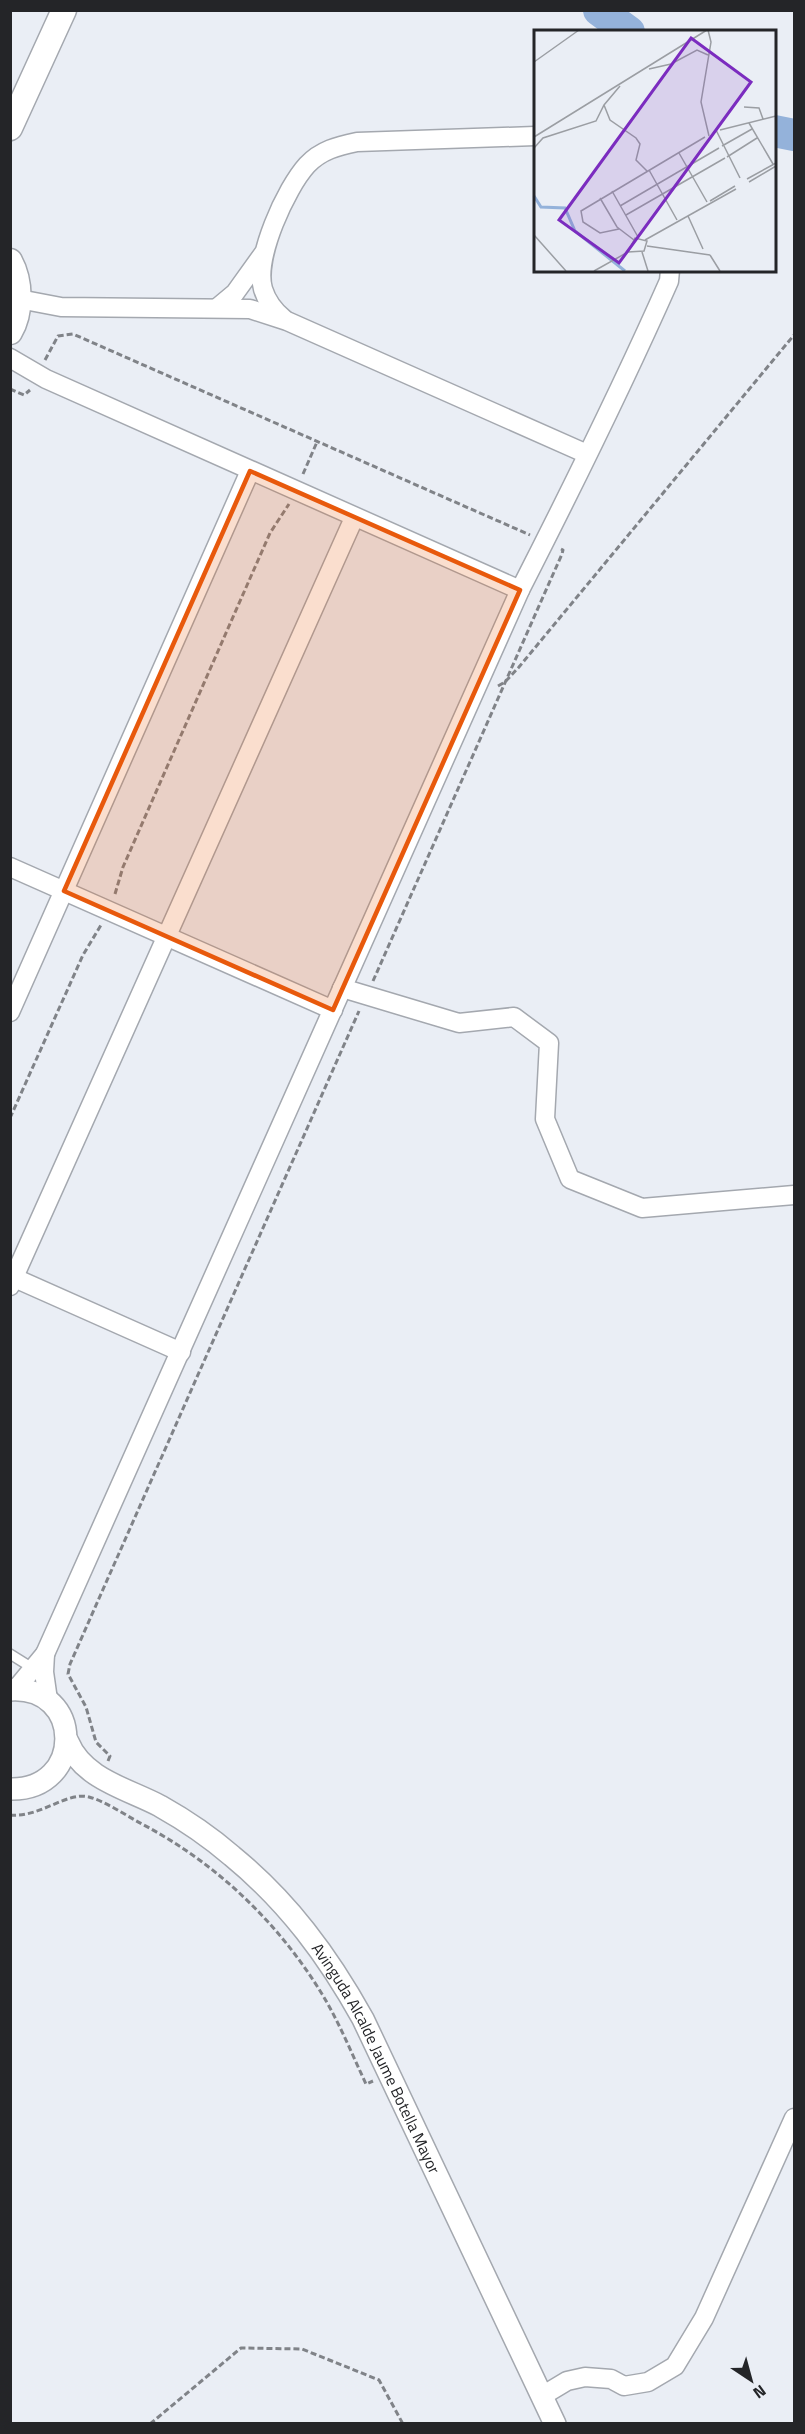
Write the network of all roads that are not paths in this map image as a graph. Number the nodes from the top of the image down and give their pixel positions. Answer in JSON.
{"nodes":[{"id":1,"x":64,"y":10,"type":"edge"},
{"id":2,"x":10,"y":129,"type":"edge"},
{"id":3,"x":534,"y":136,"type":"edge"},
{"id":4,"x":266,"y":250,"type":"junction"},
{"id":5,"x":10,"y":261,"type":"edge"},
{"id":6,"x":670,"y":272,"type":"edge"},
{"id":7,"x":19,"y":299,"type":"junction"},
{"id":8,"x":217,"y":308,"type":"junction"},
{"id":9,"x":288,"y":321,"type":"junction"},
{"id":10,"x":10,"y":332,"type":"edge"},
{"id":11,"x":10,"y":358,"type":"edge"},
{"id":12,"x":587,"y":454,"type":"junction"},
{"id":13,"x":250,"y":471,"type":"junction"},
{"id":14,"x":354,"y":518,"type":"junction"},
{"id":15,"x":520,"y":590,"type":"junction"},
{"id":16,"x":10,"y":867,"type":"edge"},
{"id":17,"x":64,"y":891,"type":"junction"},
{"id":18,"x":167,"y":937,"type":"junction"},
{"id":19,"x":342,"y":988,"type":"junction"},
{"id":20,"x":333,"y":1010,"type":"junction"},
{"id":21,"x":10,"y":1012,"type":"edge"},
{"id":22,"x":795,"y":1195,"type":"edge"},
{"id":23,"x":12,"y":1280,"type":"edge"},
{"id":24,"x":180,"y":1352,"type":"junction"},
{"id":25,"x":10,"y":1654,"type":"edge"},
{"id":26,"x":45,"y":1654,"type":"junction"},
{"id":27,"x":32,"y":1673,"type":"junction"},
{"id":28,"x":13,"y":1690,"type":"edge"},
{"id":29,"x":48,"y":1700,"type":"junction"},
{"id":30,"x":68,"y":1742,"type":"junction"},
{"id":31,"x":49,"y":1777,"type":"junction"},
{"id":32,"x":100,"y":1777,"type":"junction"},
{"id":33,"x":10,"y":1789,"type":"edge"},
{"id":34,"x":795,"y":2118,"type":"edge"},
{"id":35,"x":542,"y":2396,"type":"junction"},
{"id":36,"x":555,"y":2424,"type":"edge"}],
"edges":[{"from":1,"to":2,"type":"main road"},
{"from":3,"to":4,"type":"street"},
{"from":4,"to":8,"type":"street"},
{"from":4,"to":9,"type":"street"},
{"from":5,"to":7,"type":"main road"},
{"from":6,"to":12,"type":"street"},
{"from":7,"to":8,"type":"street"},
{"from":7,"to":10,"type":"main road"},
{"from":8,"to":9,"type":"street"},
{"from":9,"to":12,"type":"street"},
{"from":11,"to":13,"type":"street"},
{"from":12,"to":15,"type":"street"},
{"from":13,"to":14,"type":"street"},
{"from":13,"to":17,"type":"street"},
{"from":14,"to":15,"type":"street"},
{"from":14,"to":18,"type":"street"},
{"from":15,"to":19,"type":"street"},
{"from":16,"to":17,"type":"street"},
{"from":17,"to":18,"type":"street"},
{"from":17,"to":21,"type":"street"},
{"from":18,"to":20,"type":"street"},
{"from":18,"to":23,"type":"street"},
{"from":19,"to":20,"type":"street"},
{"from":19,"to":22,"type":"street"},
{"from":20,"to":24,"type":"street"},
{"from":23,"to":24,"type":"street"},
{"from":24,"to":26,"type":"street"},
{"from":25,"to":27,"type":"lane"},
{"from":26,"to":27,"type":"street"},
{"from":26,"to":29,"type":"street"},
{"from":27,"to":28,"type":"street"},
{"from":28,"to":29,"type":"street"},
{"from":29,"to":30,"type":"street","name":"Avinguda Alcalde Jaume Botella Mayor"},
{"from":30,"to":31,"type":"street"},
{"from":30,"to":32,"type":"street","name":"Avinguda Alcalde Jaume Botella Mayor"},
{"from":31,"to":32,"type":"street","name":"Avinguda Alcalde Jaume Botella Mayor"},
{"from":31,"to":33,"type":"street","name":"Avinguda Alcalde Jaume Botella Mayor"},
{"from":32,"to":35,"type":"street","name":"Avinguda Alcalde Jaume Botella Mayor"},
{"from":34,"to":35,"type":"street"},
{"from":35,"to":36,"type":"street","name":"Avinguda Alcalde Jaume Botella Mayor"}]}
